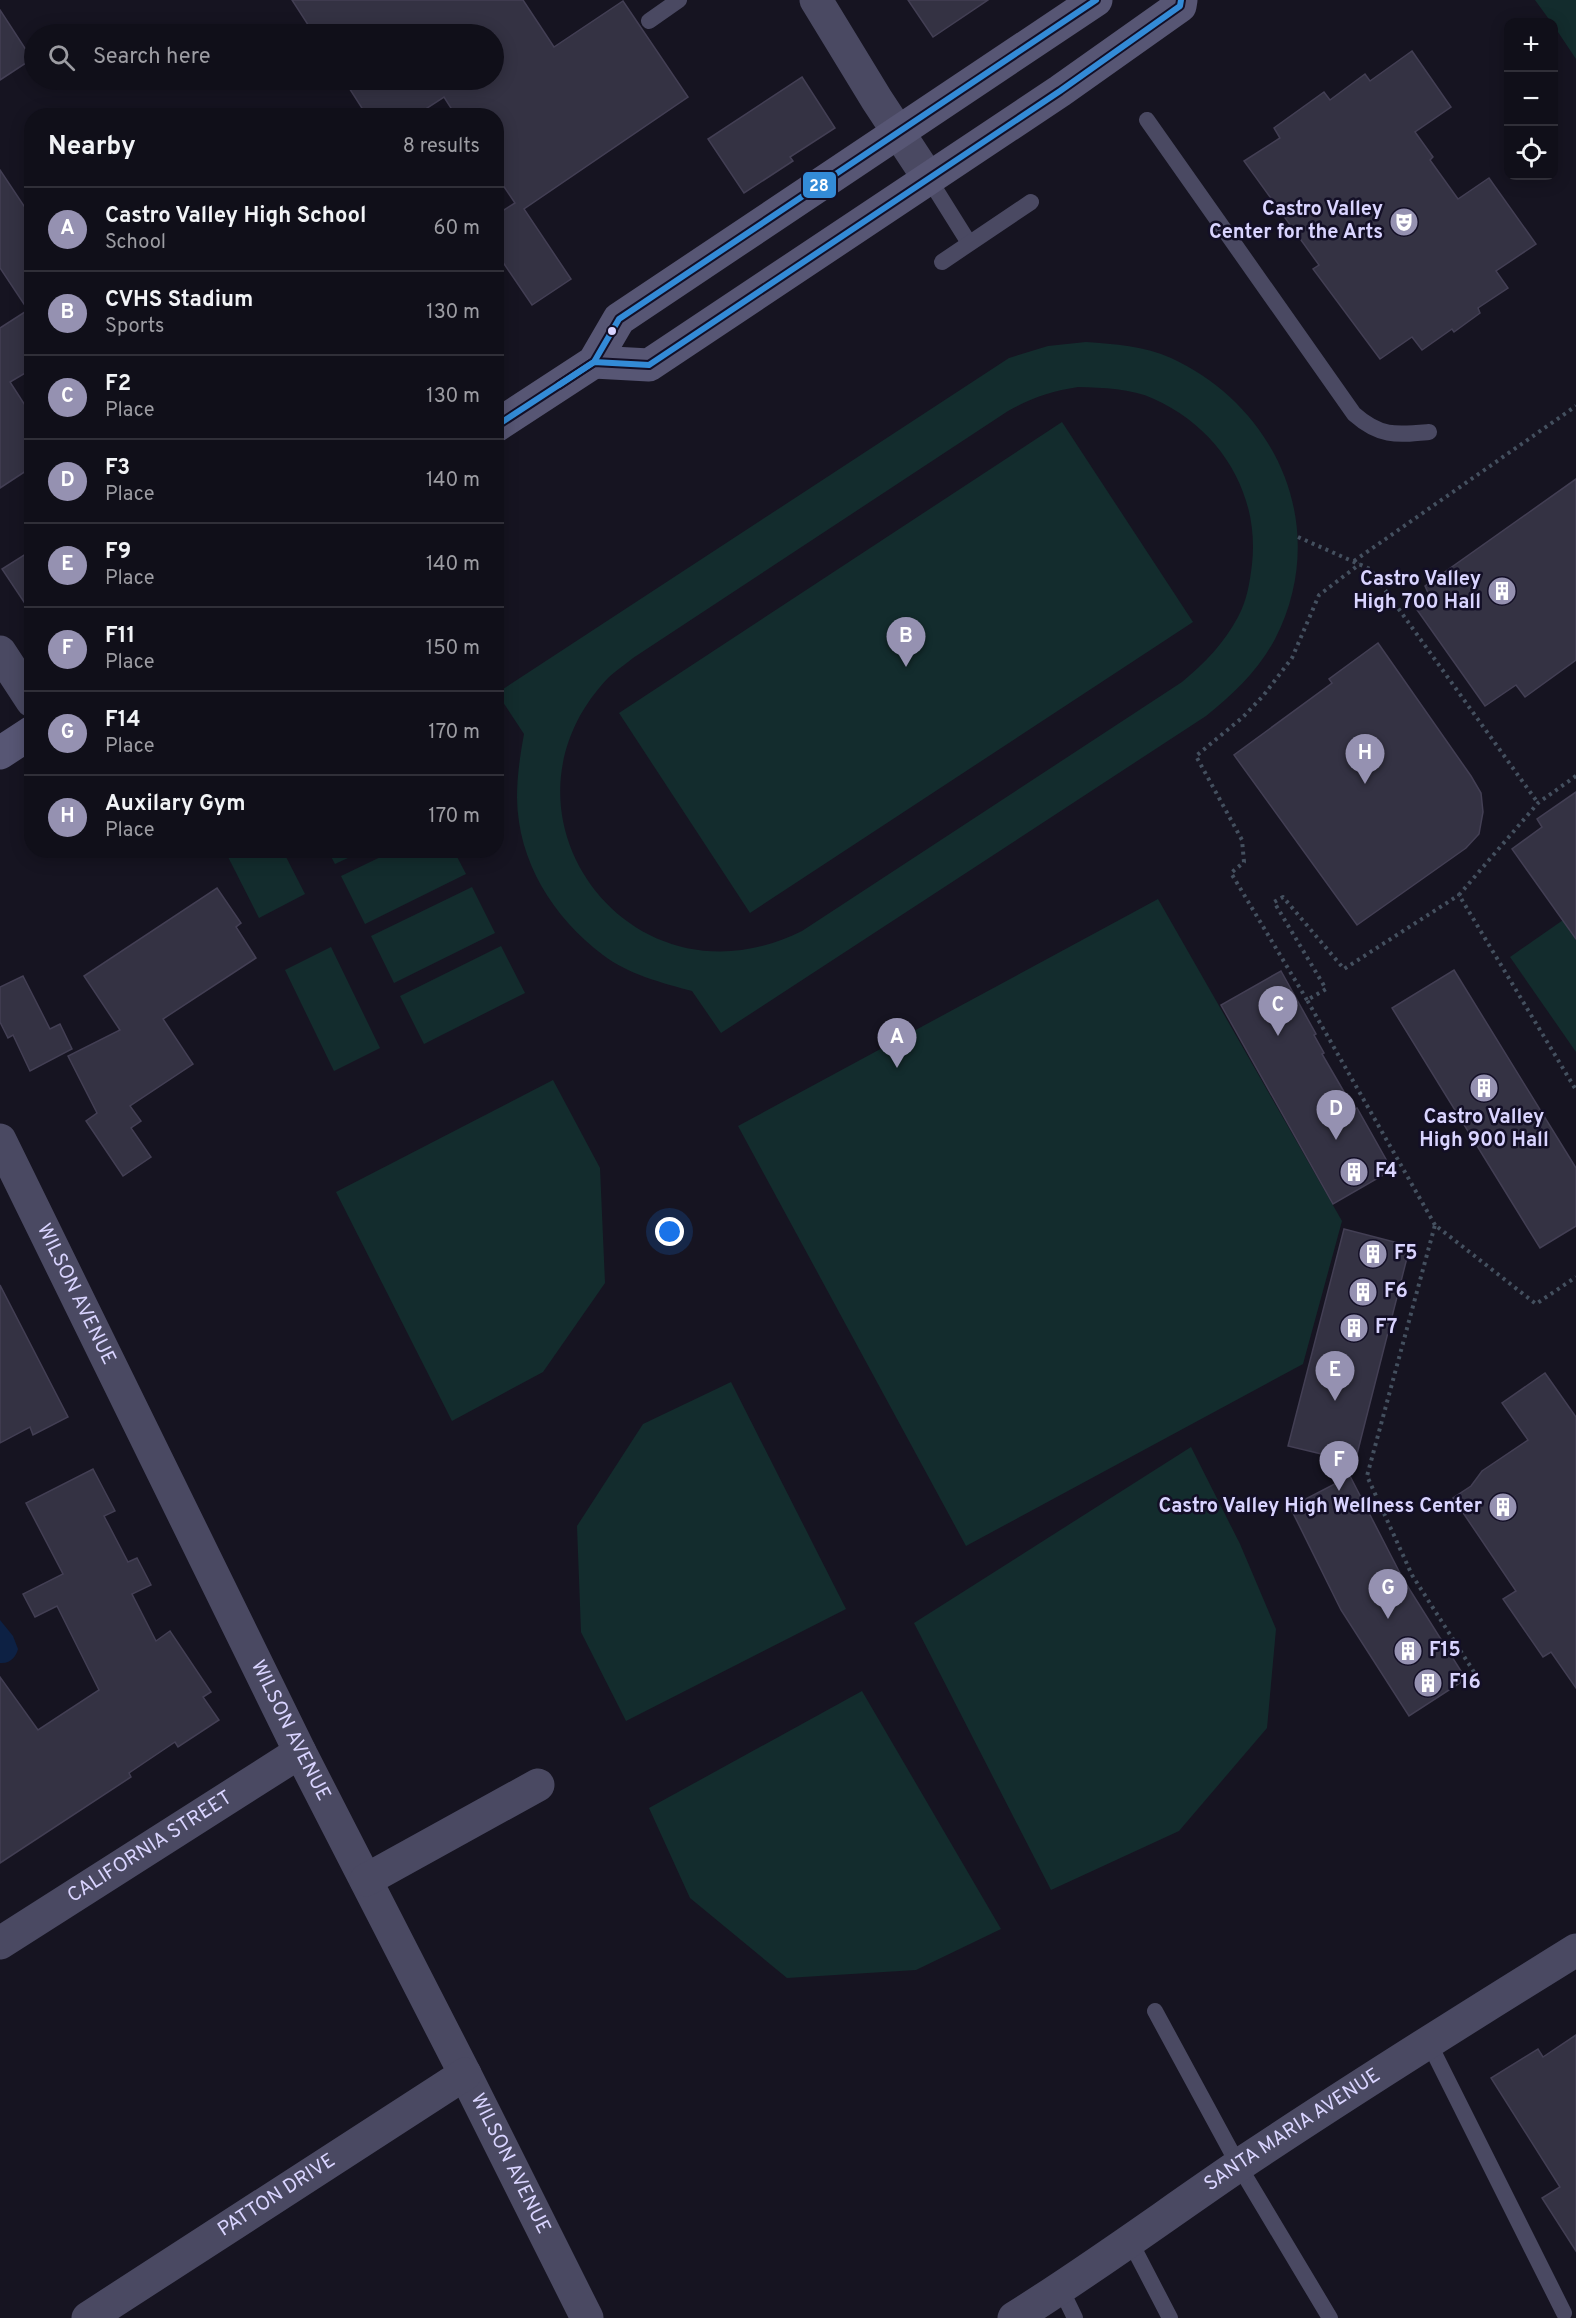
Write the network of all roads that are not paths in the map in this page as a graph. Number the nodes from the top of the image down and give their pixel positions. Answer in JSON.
{"nodes":[{"id":1,"x":679,"y":0,"type":"edge"},
{"id":2,"x":816,"y":0,"type":"edge"},
{"id":3,"x":1096,"y":0,"type":"edge"},
{"id":4,"x":1181,"y":0,"type":"edge"},
{"id":5,"x":648,"y":21,"type":"dead end"},
{"id":6,"x":1147,"y":120,"type":"dead end"},
{"id":7,"x":898,"y":133,"type":"junction"},
{"id":8,"x":929,"y":179,"type":"junction"},
{"id":9,"x":1031,"y":202,"type":"dead end"},
{"id":10,"x":969,"y":243,"type":"junction"},
{"id":11,"x":942,"y":262,"type":"dead end"},
{"id":12,"x":594,"y":362,"type":"junction"},
{"id":13,"x":504,"y":421,"type":"edge"},
{"id":14,"x":1429,"y":432,"type":"dead end"},
{"id":15,"x":0,"y":652,"type":"edge"},
{"id":16,"x":24,"y":689,"type":"edge"},
{"id":17,"x":24,"y":737,"type":"edge"},
{"id":18,"x":0,"y":753,"type":"edge"},
{"id":19,"x":0,"y":1140,"type":"edge"},
{"id":20,"x":300,"y":1752,"type":"junction"},
{"id":21,"x":538,"y":1785,"type":"dead end"},
{"id":22,"x":366,"y":1880,"type":"junction"},
{"id":23,"x":0,"y":1943,"type":"edge"},
{"id":24,"x":1576,"y":1950,"type":"edge"},
{"id":25,"x":1155,"y":2011,"type":"dead end"},
{"id":26,"x":1428,"y":2042,"type":"junction"},
{"id":27,"x":465,"y":2073,"type":"junction"},
{"id":28,"x":1239,"y":2166,"type":"junction"},
{"id":29,"x":1130,"y":2241,"type":"junction"},
{"id":30,"x":1061,"y":2289,"type":"junction"},
{"id":31,"x":1564,"y":2313,"type":"dead end"},
{"id":32,"x":88,"y":2318,"type":"edge"},
{"id":33,"x":587,"y":2318,"type":"edge"},
{"id":34,"x":1014,"y":2318,"type":"edge"},
{"id":35,"x":1075,"y":2318,"type":"edge"},
{"id":36,"x":1170,"y":2318,"type":"edge"},
{"id":37,"x":1330,"y":2318,"type":"edge"}],
"edges":[{"from":1,"to":5,"type":"lane"},
{"from":2,"to":7,"type":"street"},
{"from":3,"to":7,"type":"main road"},
{"from":4,"to":8,"type":"main road"},
{"from":6,"to":14,"type":"lane"},
{"from":7,"to":8,"type":"street"},
{"from":7,"to":12,"type":"main road"},
{"from":8,"to":10,"type":"lane"},
{"from":8,"to":12,"type":"main road"},
{"from":9,"to":10,"type":"lane"},
{"from":10,"to":11,"type":"lane"},
{"from":12,"to":13,"type":"main road"},
{"from":15,"to":16,"type":"street"},
{"from":17,"to":18,"type":"main road"},
{"from":19,"to":20,"type":"street","name":"WILSON AVENUE"},
{"from":20,"to":22,"type":"street","name":"WILSON AVENUE"},
{"from":20,"to":23,"type":"street","name":"CALIFORNIA STREET"},
{"from":21,"to":22,"type":"street"},
{"from":22,"to":27,"type":"street","name":"WILSON AVENUE"},
{"from":24,"to":26,"type":"street","name":"SANTA MARIA AVENUE"},
{"from":25,"to":28,"type":"lane"},
{"from":26,"to":28,"type":"street","name":"SANTA MARIA AVENUE"},
{"from":26,"to":31,"type":"lane"},
{"from":27,"to":32,"type":"street","name":"PATTON DRIVE"},
{"from":27,"to":33,"type":"street","name":"WILSON AVENUE"},
{"from":28,"to":29,"type":"street","name":"SANTA MARIA AVENUE"},
{"from":28,"to":37,"type":"lane"},
{"from":29,"to":30,"type":"street","name":"SANTA MARIA AVENUE"},
{"from":29,"to":36,"type":"lane"},
{"from":30,"to":34,"type":"street","name":"SANTA MARIA AVENUE"},
{"from":30,"to":35,"type":"lane"}]}
